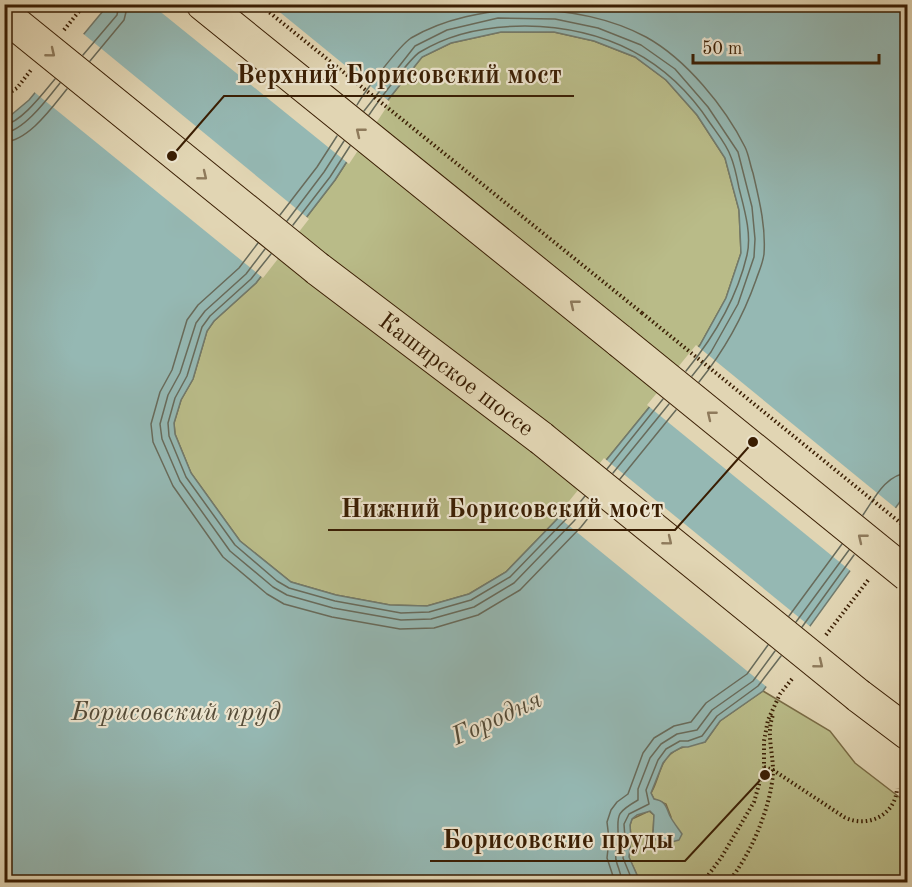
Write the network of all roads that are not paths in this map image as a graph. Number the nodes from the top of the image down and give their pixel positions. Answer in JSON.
{"nodes":[{"id":1,"x":203,"y":4,"type":"edge"},
{"id":2,"x":5,"y":16,"type":"edge"},
{"id":3,"x":908,"y":575,"type":"edge"},
{"id":4,"x":908,"y":733,"type":"edge"}],
"edges":[{"from":3,"to":1,"type":"main road","one_way":true,"bridge":true},
{"from":2,"to":4,"type":"main road","name":"Каширское шоссе","one_way":true,"bridge":true}]}
